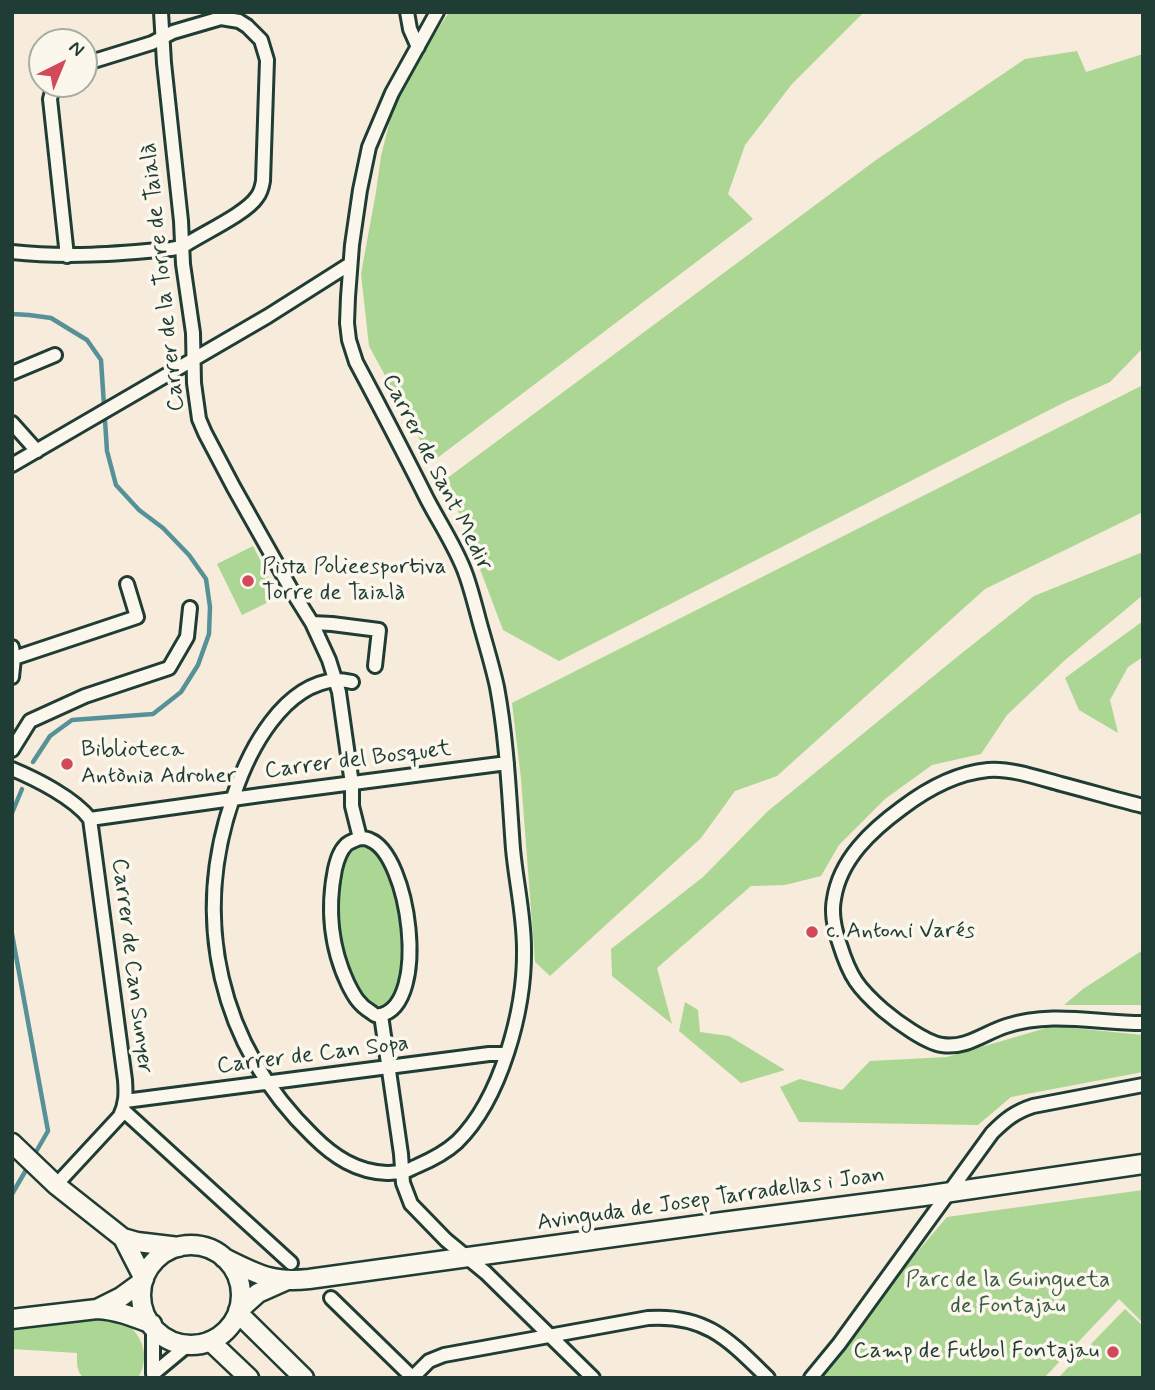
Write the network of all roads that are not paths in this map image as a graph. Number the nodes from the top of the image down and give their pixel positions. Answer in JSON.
{"nodes":[{"id":1,"x":161,"y":12,"type":"edge"},
{"id":2,"x":407,"y":12,"type":"edge"},
{"id":3,"x":437,"y":12,"type":"edge"},
{"id":4,"x":163,"y":37,"type":"junction"},
{"id":5,"x":418,"y":47,"type":"junction"},
{"id":6,"x":98,"y":60,"type":"edge"},
{"id":7,"x":50,"y":98,"type":"edge"},
{"id":8,"x":182,"y":247,"type":"junction"},
{"id":9,"x":12,"y":252,"type":"edge"},
{"id":10,"x":67,"y":256,"type":"junction"},
{"id":11,"x":351,"y":264,"type":"junction"},
{"id":12,"x":55,"y":355,"type":"dead end"},
{"id":13,"x":194,"y":359,"type":"junction"},
{"id":14,"x":12,"y":373,"type":"edge"},
{"id":15,"x":12,"y":423,"type":"edge"},
{"id":16,"x":37,"y":451,"type":"junction"},
{"id":17,"x":12,"y":465,"type":"edge"},
{"id":18,"x":127,"y":584,"type":"dead end"},
{"id":19,"x":190,"y":608,"type":"dead end"},
{"id":20,"x":312,"y":623,"type":"junction"},
{"id":21,"x":13,"y":652,"type":"edge"},
{"id":22,"x":375,"y":666,"type":"dead end"},
{"id":23,"x":12,"y":677,"type":"edge"},
{"id":24,"x":336,"y":680,"type":"junction"},
{"id":25,"x":352,"y":682,"type":"dead end"},
{"id":26,"x":12,"y":750,"type":"edge"},
{"id":27,"x":508,"y":763,"type":"junction"},
{"id":28,"x":12,"y":769,"type":"edge"},
{"id":29,"x":352,"y":784,"type":"junction"},
{"id":30,"x":232,"y":800,"type":"junction"},
{"id":31,"x":1143,"y":806,"type":"edge"},
{"id":32,"x":90,"y":819,"type":"junction"},
{"id":33,"x":360,"y":838,"type":"junction"},
{"id":34,"x":381,"y":1015,"type":"junction"},
{"id":35,"x":1143,"y":1023,"type":"edge"},
{"id":36,"x":506,"y":1054,"type":"junction"},
{"id":37,"x":388,"y":1067,"type":"junction"},
{"id":38,"x":268,"y":1082,"type":"junction"},
{"id":39,"x":1143,"y":1085,"type":"edge"},
{"id":40,"x":124,"y":1106,"type":"junction"},
{"id":41,"x":15,"y":1146,"type":"edge"},
{"id":42,"x":1143,"y":1164,"type":"edge"},
{"id":43,"x":402,"y":1172,"type":"junction"},
{"id":44,"x":51,"y":1180,"type":"junction"},
{"id":45,"x":949,"y":1192,"type":"junction"},
{"id":46,"x":123,"y":1238,"type":"junction"},
{"id":47,"x":179,"y":1247,"type":"junction"},
{"id":48,"x":224,"y":1258,"type":"junction"},
{"id":49,"x":467,"y":1258,"type":"junction"},
{"id":50,"x":291,"y":1263,"type":"dead end"},
{"id":51,"x":144,"y":1280,"type":"junction"},
{"id":52,"x":285,"y":1281,"type":"junction"},
{"id":53,"x":331,"y":1298,"type":"dead end"},
{"id":54,"x":97,"y":1309,"type":"junction"},
{"id":55,"x":238,"y":1312,"type":"junction"},
{"id":56,"x":12,"y":1320,"type":"edge"},
{"id":57,"x":153,"y":1325,"type":"junction"},
{"id":58,"x":549,"y":1336,"type":"junction"},
{"id":59,"x":210,"y":1341,"type":"junction"},
{"id":60,"x":189,"y":1344,"type":"junction"},
{"id":61,"x":249,"y":1378,"type":"edge"},
{"id":62,"x":304,"y":1378,"type":"edge"},
{"id":63,"x":412,"y":1378,"type":"edge"},
{"id":64,"x":593,"y":1378,"type":"edge"},
{"id":65,"x":768,"y":1378,"type":"edge"},
{"id":66,"x":811,"y":1378,"type":"edge"}],
"edges":[{"from":1,"to":4,"type":"street","name":"Carrer de la Torre de Taialà"},
{"from":2,"to":5,"type":"street"},
{"from":3,"to":5,"type":"street","name":"Carrer de Sant Medir"},
{"from":4,"to":6,"type":"street"},
{"from":4,"to":8,"type":"street","name":"Carrer de la Torre de Taialà"},
{"from":4,"to":8,"type":"street"},
{"from":5,"to":11,"type":"street","name":"Carrer de Sant Medir"},
{"from":7,"to":10,"type":"street"},
{"from":8,"to":10,"type":"street"},
{"from":8,"to":13,"type":"street","name":"Carrer de la Torre de Taialà"},
{"from":9,"to":10,"type":"street"},
{"from":11,"to":13,"type":"street"},
{"from":11,"to":27,"type":"street","name":"Carrer de Sant Medir"},
{"from":12,"to":14,"type":"street"},
{"from":13,"to":16,"type":"street"},
{"from":13,"to":20,"type":"street","name":"Carrer de la Torre de Taialà"},
{"from":15,"to":16,"type":"street"},
{"from":16,"to":17,"type":"street"},
{"from":18,"to":21,"type":"street"},
{"from":19,"to":26,"type":"street"},
{"from":20,"to":22,"type":"street"},
{"from":20,"to":24,"type":"street","name":"Carrer de la Torre de Taialà"},
{"from":21,"to":23,"type":"street"},
{"from":24,"to":25,"type":"street"},
{"from":24,"to":29,"type":"street","name":"Carrer de la Torre de Taialà"},
{"from":24,"to":30,"type":"street"},
{"from":27,"to":29,"type":"street","name":"Carrer del Bosquet"},
{"from":27,"to":36,"type":"street","name":"Carrer de Sant Medir"},
{"from":28,"to":32,"type":"street"},
{"from":29,"to":30,"type":"street","name":"Carrer del Bosquet"},
{"from":29,"to":33,"type":"street","name":"Carrer de la Torre de Taialà"},
{"from":30,"to":32,"type":"street","name":"Carrer del Bosquet"},
{"from":30,"to":38,"type":"street"},
{"from":31,"to":35,"type":"street"},
{"from":32,"to":40,"type":"street","name":"Carrer de Can Sunyer"},
{"from":33,"to":34,"type":"street"},
{"from":33,"to":34,"type":"street"},
{"from":34,"to":37,"type":"street"},
{"from":36,"to":37,"type":"street","name":"Carrer de Can Sopa"},
{"from":36,"to":43,"type":"street","name":"Carrer de Sant Medir"},
{"from":37,"to":38,"type":"street","name":"Carrer de Can Sopa"},
{"from":37,"to":43,"type":"street"},
{"from":38,"to":40,"type":"street","name":"Carrer de Can Sopa"},
{"from":38,"to":43,"type":"street"},
{"from":39,"to":45,"type":"street"},
{"from":40,"to":44,"type":"street"},
{"from":40,"to":50,"type":"street"},
{"from":41,"to":44,"type":"main road"},
{"from":42,"to":45,"type":"main road","name":"Avinguda de Josep Tarradellas i Joan"},
{"from":43,"to":49,"type":"street"},
{"from":44,"to":46,"type":"main road"},
{"from":45,"to":49,"type":"main road","name":"Avinguda de Josep Tarradellas i Joan"},
{"from":45,"to":66,"type":"street"},
{"from":46,"to":47,"type":"main road"},
{"from":46,"to":51,"type":"main road"},
{"from":47,"to":48,"type":"main road"},
{"from":47,"to":51,"type":"main road"},
{"from":48,"to":52,"type":"main road","name":"Avinguda de Josep Tarradellas i Joan"},
{"from":48,"to":55,"type":"main road"},
{"from":49,"to":52,"type":"main road","name":"Avinguda de Josep Tarradellas i Joan"},
{"from":49,"to":58,"type":"street"},
{"from":51,"to":54,"type":"main road"},
{"from":51,"to":57,"type":"main road"},
{"from":52,"to":55,"type":"main road","name":"Avinguda de Josep Tarradellas i Joan"},
{"from":53,"to":63,"type":"street"},
{"from":54,"to":56,"type":"main road"},
{"from":54,"to":57,"type":"main road"},
{"from":55,"to":59,"type":"main road"},
{"from":55,"to":62,"type":"main road"},
{"from":57,"to":60,"type":"main road"},
{"from":57,"to":60,"type":"street"},
{"from":58,"to":63,"type":"street"},
{"from":58,"to":64,"type":"street"},
{"from":58,"to":65,"type":"street"},
{"from":59,"to":60,"type":"main road"},
{"from":59,"to":61,"type":"main road"}]}
